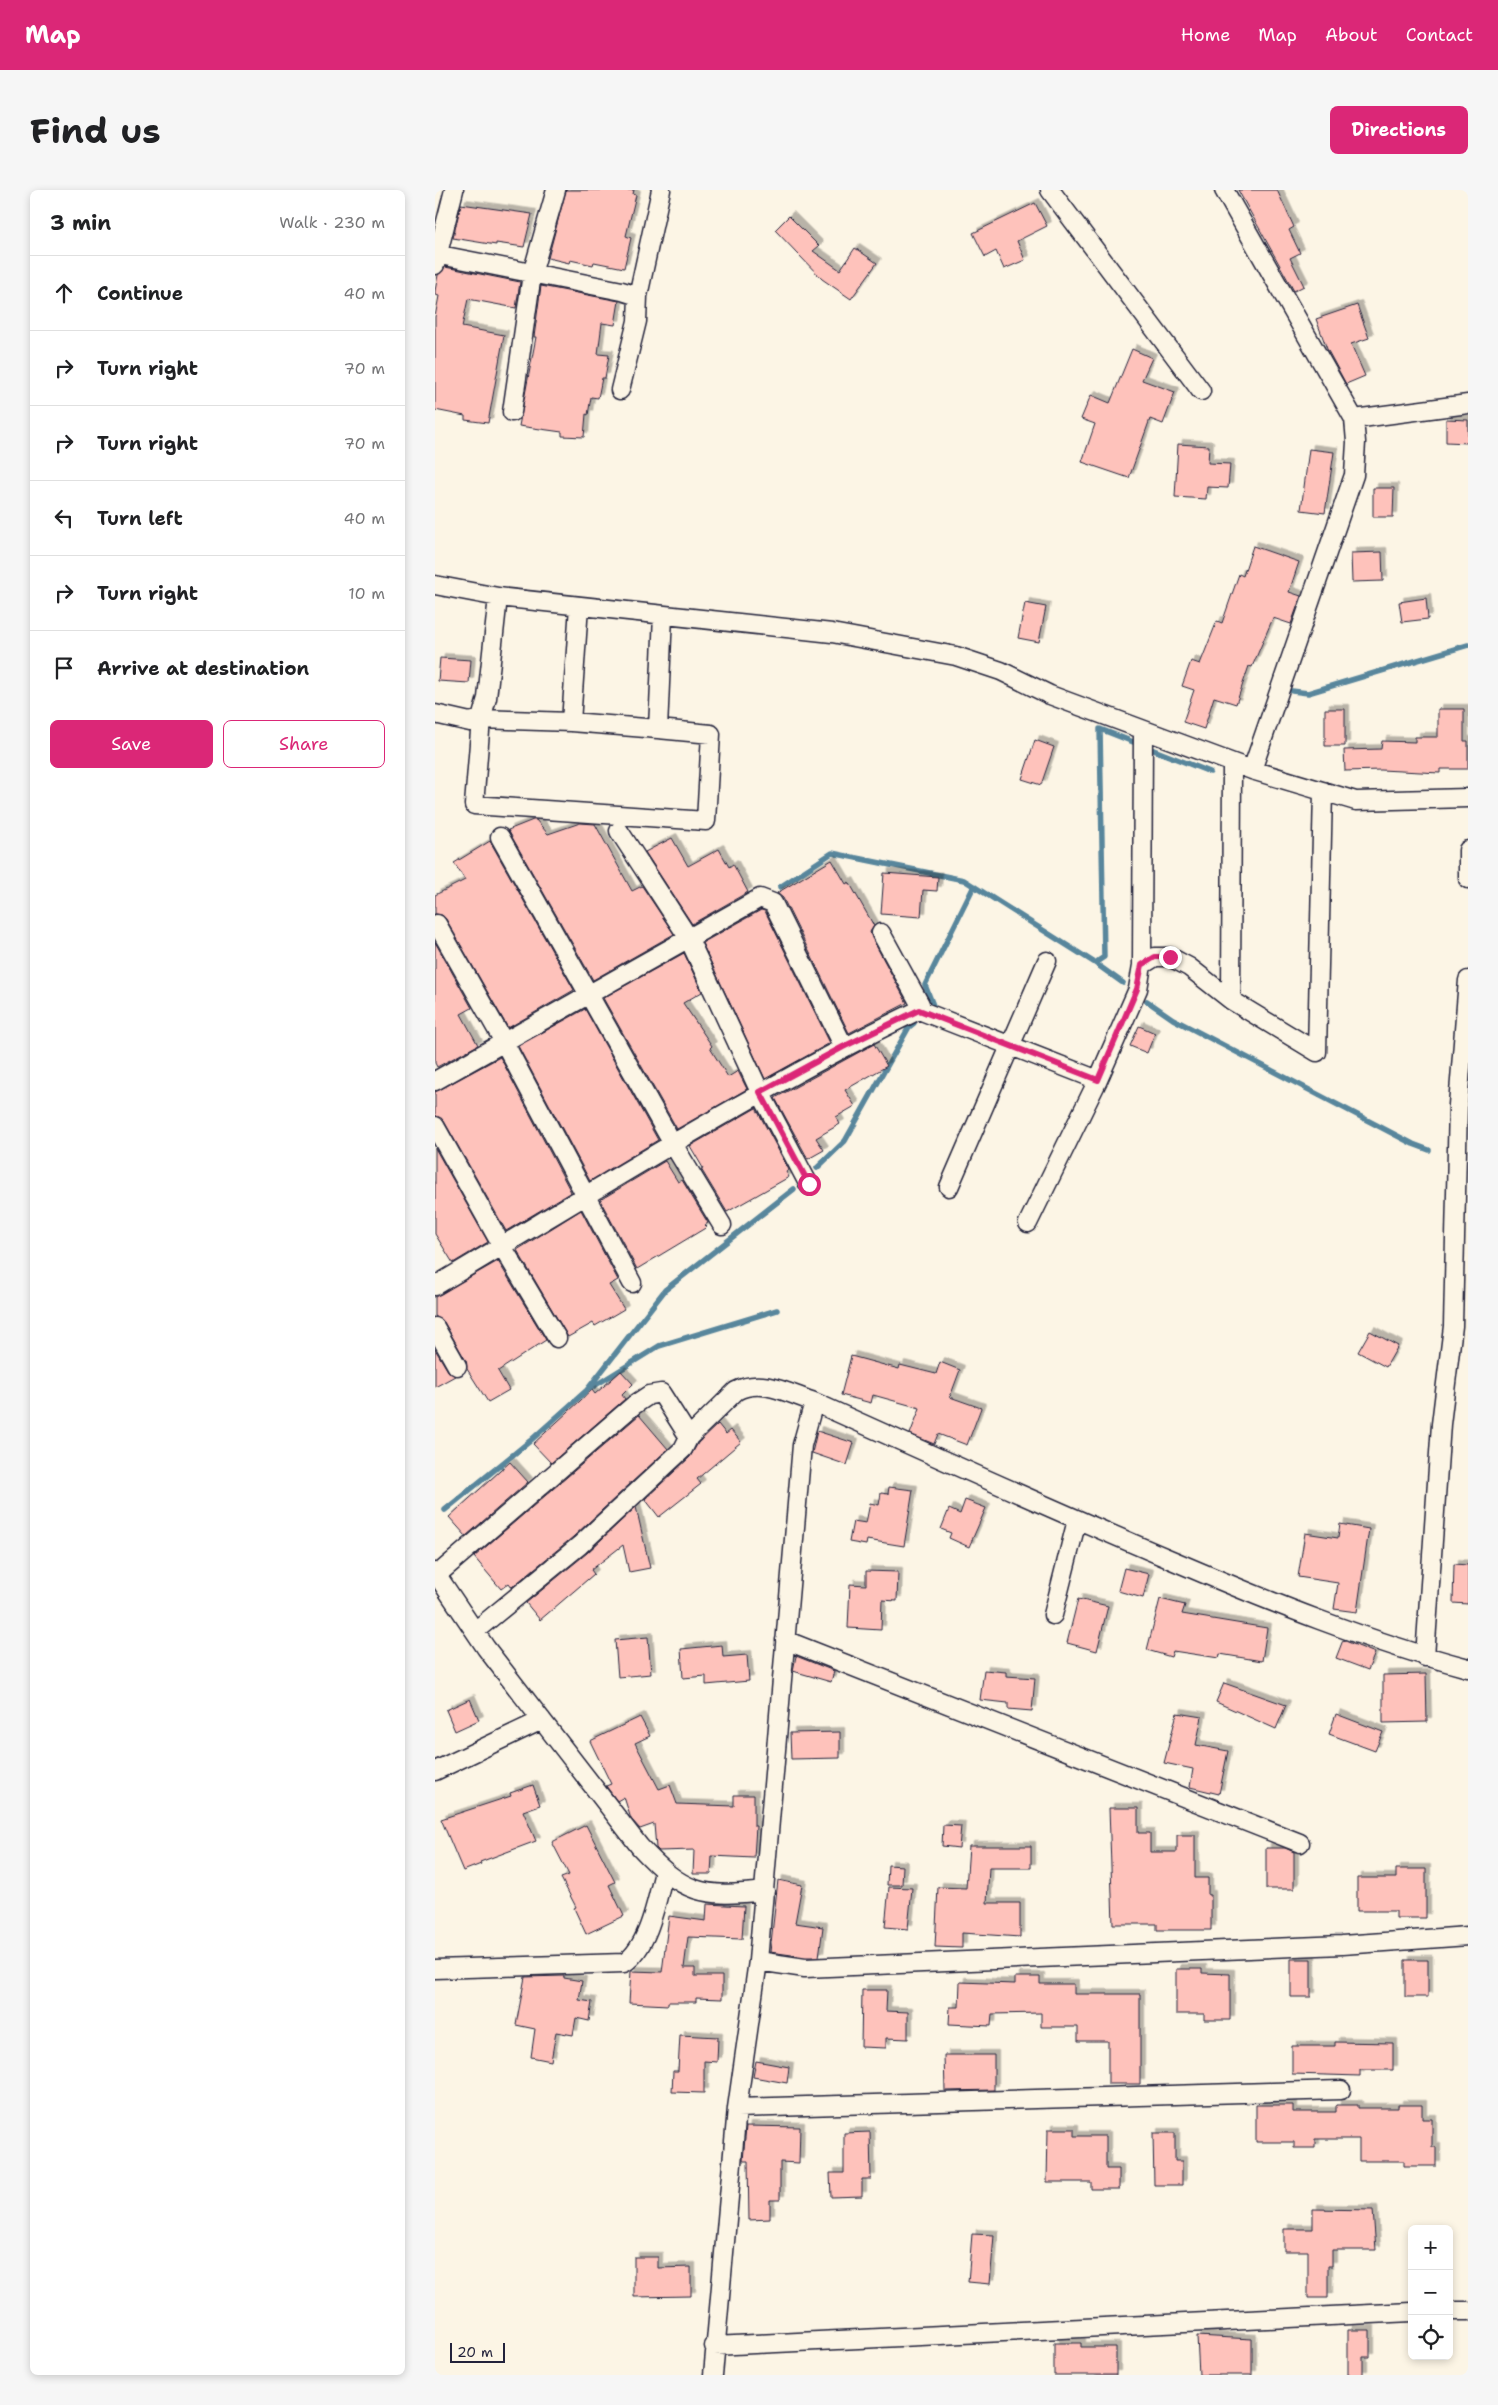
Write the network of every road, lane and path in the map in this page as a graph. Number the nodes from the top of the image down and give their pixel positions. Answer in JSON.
{"nodes":[{"id":1,"x":454,"y":190,"type":"edge"},
{"id":2,"x":556,"y":190,"type":"edge"},
{"id":3,"x":661,"y":190,"type":"edge"},
{"id":4,"x":1050,"y":190,"type":"edge"},
{"id":5,"x":1224,"y":190,"type":"edge"},
{"id":6,"x":436,"y":258,"type":"edge"},
{"id":7,"x":532,"y":274,"type":"junction"},
{"id":8,"x":638,"y":296,"type":"junction"},
{"id":9,"x":620,"y":390,"type":"dead end"},
{"id":10,"x":1201,"y":391,"type":"dead end"},
{"id":11,"x":1468,"y":404,"type":"edge"},
{"id":12,"x":511,"y":412,"type":"dead end"},
{"id":13,"x":1354,"y":419,"type":"junction"},
{"id":14,"x":435,"y":584,"type":"edge"},
{"id":15,"x":498,"y":597,"type":"junction"},
{"id":16,"x":579,"y":606,"type":"junction"},
{"id":17,"x":663,"y":616,"type":"junction"},
{"id":18,"x":435,"y":714,"type":"edge"},
{"id":19,"x":481,"y":719,"type":"junction"},
{"id":20,"x":571,"y":722,"type":"junction"},
{"id":21,"x":658,"y":729,"type":"junction"},
{"id":22,"x":1143,"y":730,"type":"junction"},
{"id":23,"x":1233,"y":763,"type":"junction"},
{"id":24,"x":1252,"y":770,"type":"junction"},
{"id":25,"x":1323,"y":791,"type":"junction"},
{"id":26,"x":1468,"y":798,"type":"edge"},
{"id":27,"x":619,"y":831,"type":"dead end"},
{"id":28,"x":500,"y":837,"type":"dead end"},
{"id":29,"x":1468,"y":850,"type":"edge"},
{"id":30,"x":1468,"y":879,"type":"edge"},
{"id":31,"x":437,"y":924,"type":"dead end"},
{"id":32,"x":881,"y":933,"type":"dead end"},
{"id":33,"x":688,"y":937,"type":"junction"},
{"id":34,"x":1047,"y":960,"type":"dead end"},
{"id":35,"x":1142,"y":965,"type":"junction"},
{"id":36,"x":1468,"y":980,"type":"edge"},
{"id":37,"x":588,"y":994,"type":"junction"},
{"id":38,"x":1231,"y":1000,"type":"junction"},
{"id":39,"x":919,"y":1010,"type":"junction"},
{"id":40,"x":503,"y":1042,"type":"junction"},
{"id":41,"x":1010,"y":1044,"type":"junction"},
{"id":42,"x":843,"y":1047,"type":"junction"},
{"id":43,"x":1098,"y":1080,"type":"junction"},
{"id":44,"x":435,"y":1082,"type":"edge"},
{"id":45,"x":760,"y":1092,"type":"junction"},
{"id":46,"x":435,"y":1126,"type":"edge"},
{"id":47,"x":673,"y":1144,"type":"junction"},
{"id":48,"x":809,"y":1184,"type":"dead end"},
{"id":49,"x":949,"y":1187,"type":"dead end"},
{"id":50,"x":584,"y":1197,"type":"junction"},
{"id":51,"x":1028,"y":1223,"type":"dead end"},
{"id":52,"x":722,"y":1225,"type":"dead end"},
{"id":53,"x":502,"y":1246,"type":"junction"},
{"id":54,"x":632,"y":1283,"type":"dead end"},
{"id":55,"x":435,"y":1286,"type":"edge"},
{"id":56,"x":435,"y":1327,"type":"edge"},
{"id":57,"x":557,"y":1338,"type":"dead end"},
{"id":58,"x":457,"y":1366,"type":"dead end"},
{"id":59,"x":814,"y":1402,"type":"junction"},
{"id":60,"x":689,"y":1437,"type":"junction"},
{"id":61,"x":1077,"y":1520,"type":"junction"},
{"id":62,"x":436,"y":1574,"type":"edge"},
{"id":63,"x":1053,"y":1616,"type":"dead end"},
{"id":64,"x":475,"y":1631,"type":"junction"},
{"id":65,"x":785,"y":1640,"type":"junction"},
{"id":66,"x":1425,"y":1657,"type":"junction"},
{"id":67,"x":1468,"y":1668,"type":"edge"},
{"id":68,"x":542,"y":1720,"type":"junction"},
{"id":69,"x":435,"y":1771,"type":"edge"},
{"id":70,"x":1300,"y":1843,"type":"dead end"},
{"id":71,"x":664,"y":1872,"type":"junction"},
{"id":72,"x":765,"y":1891,"type":"junction"},
{"id":73,"x":1468,"y":1936,"type":"edge"},
{"id":74,"x":758,"y":1961,"type":"junction"},
{"id":75,"x":435,"y":1969,"type":"edge"},
{"id":76,"x":1341,"y":2090,"type":"dead end"},
{"id":77,"x":737,"y":2108,"type":"junction"},
{"id":78,"x":1453,"y":2311,"type":"edge"},
{"id":79,"x":1468,"y":2311,"type":"edge"},
{"id":80,"x":1408,"y":2312,"type":"edge"},
{"id":81,"x":714,"y":2346,"type":"junction"},
{"id":82,"x":713,"y":2375,"type":"edge"}],
"edges":[{"from":1,"to":6,"type":"street"},
{"from":2,"to":7,"type":"street"},
{"from":3,"to":8,"type":"street"},
{"from":4,"to":10,"type":"street"},
{"from":5,"to":13,"type":"street"},
{"from":6,"to":7,"type":"street"},
{"from":7,"to":8,"type":"street"},
{"from":7,"to":12,"type":"street"},
{"from":8,"to":9,"type":"street"},
{"from":11,"to":13,"type":"street"},
{"from":13,"to":24,"type":"street"},
{"from":14,"to":15,"type":"street"},
{"from":15,"to":16,"type":"street"},
{"from":15,"to":19,"type":"street"},
{"from":16,"to":17,"type":"street"},
{"from":16,"to":20,"type":"street"},
{"from":17,"to":21,"type":"street"},
{"from":17,"to":22,"type":"street"},
{"from":18,"to":19,"type":"street"},
{"from":19,"to":20,"type":"street"},
{"from":19,"to":21,"type":"street"},
{"from":20,"to":21,"type":"street"},
{"from":22,"to":23,"type":"street"},
{"from":22,"to":35,"type":"street"},
{"from":23,"to":24,"type":"street"},
{"from":23,"to":38,"type":"street"},
{"from":24,"to":25,"type":"street"},
{"from":25,"to":26,"type":"street"},
{"from":25,"to":38,"type":"street"},
{"from":27,"to":33,"type":"street"},
{"from":28,"to":37,"type":"street"},
{"from":29,"to":30,"type":"street"},
{"from":31,"to":40,"type":"street"},
{"from":32,"to":39,"type":"street"},
{"from":33,"to":37,"type":"street"},
{"from":33,"to":42,"type":"street"},
{"from":33,"to":45,"type":"street"},
{"from":34,"to":41,"type":"street"},
{"from":35,"to":38,"type":"street"},
{"from":35,"to":43,"type":"street"},
{"from":36,"to":66,"type":"street"},
{"from":37,"to":40,"type":"street"},
{"from":37,"to":47,"type":"street"},
{"from":39,"to":41,"type":"street"},
{"from":39,"to":42,"type":"street"},
{"from":40,"to":44,"type":"street"},
{"from":40,"to":50,"type":"street"},
{"from":41,"to":43,"type":"street"},
{"from":41,"to":49,"type":"street"},
{"from":42,"to":45,"type":"street"},
{"from":43,"to":51,"type":"street"},
{"from":45,"to":47,"type":"street"},
{"from":45,"to":48,"type":"street"},
{"from":46,"to":53,"type":"street"},
{"from":47,"to":50,"type":"street"},
{"from":47,"to":52,"type":"street"},
{"from":50,"to":53,"type":"street"},
{"from":50,"to":54,"type":"street"},
{"from":53,"to":55,"type":"street"},
{"from":53,"to":57,"type":"street"},
{"from":56,"to":58,"type":"street"},
{"from":59,"to":60,"type":"street"},
{"from":59,"to":61,"type":"street"},
{"from":59,"to":65,"type":"street"},
{"from":60,"to":62,"type":"street"},
{"from":60,"to":64,"type":"street"},
{"from":61,"to":63,"type":"street"},
{"from":61,"to":66,"type":"street"},
{"from":62,"to":64,"type":"street"},
{"from":64,"to":68,"type":"street"},
{"from":65,"to":70,"type":"street"},
{"from":65,"to":72,"type":"street"},
{"from":66,"to":67,"type":"street"},
{"from":68,"to":69,"type":"street"},
{"from":68,"to":71,"type":"street"},
{"from":71,"to":72,"type":"street"},
{"from":71,"to":75,"type":"street"},
{"from":72,"to":74,"type":"street"},
{"from":73,"to":74,"type":"street"},
{"from":74,"to":77,"type":"street"},
{"from":76,"to":77,"type":"street"},
{"from":77,"to":81,"type":"street"},
{"from":78,"to":79,"type":"street"},
{"from":80,"to":81,"type":"street"},
{"from":81,"to":82,"type":"street"}]}
